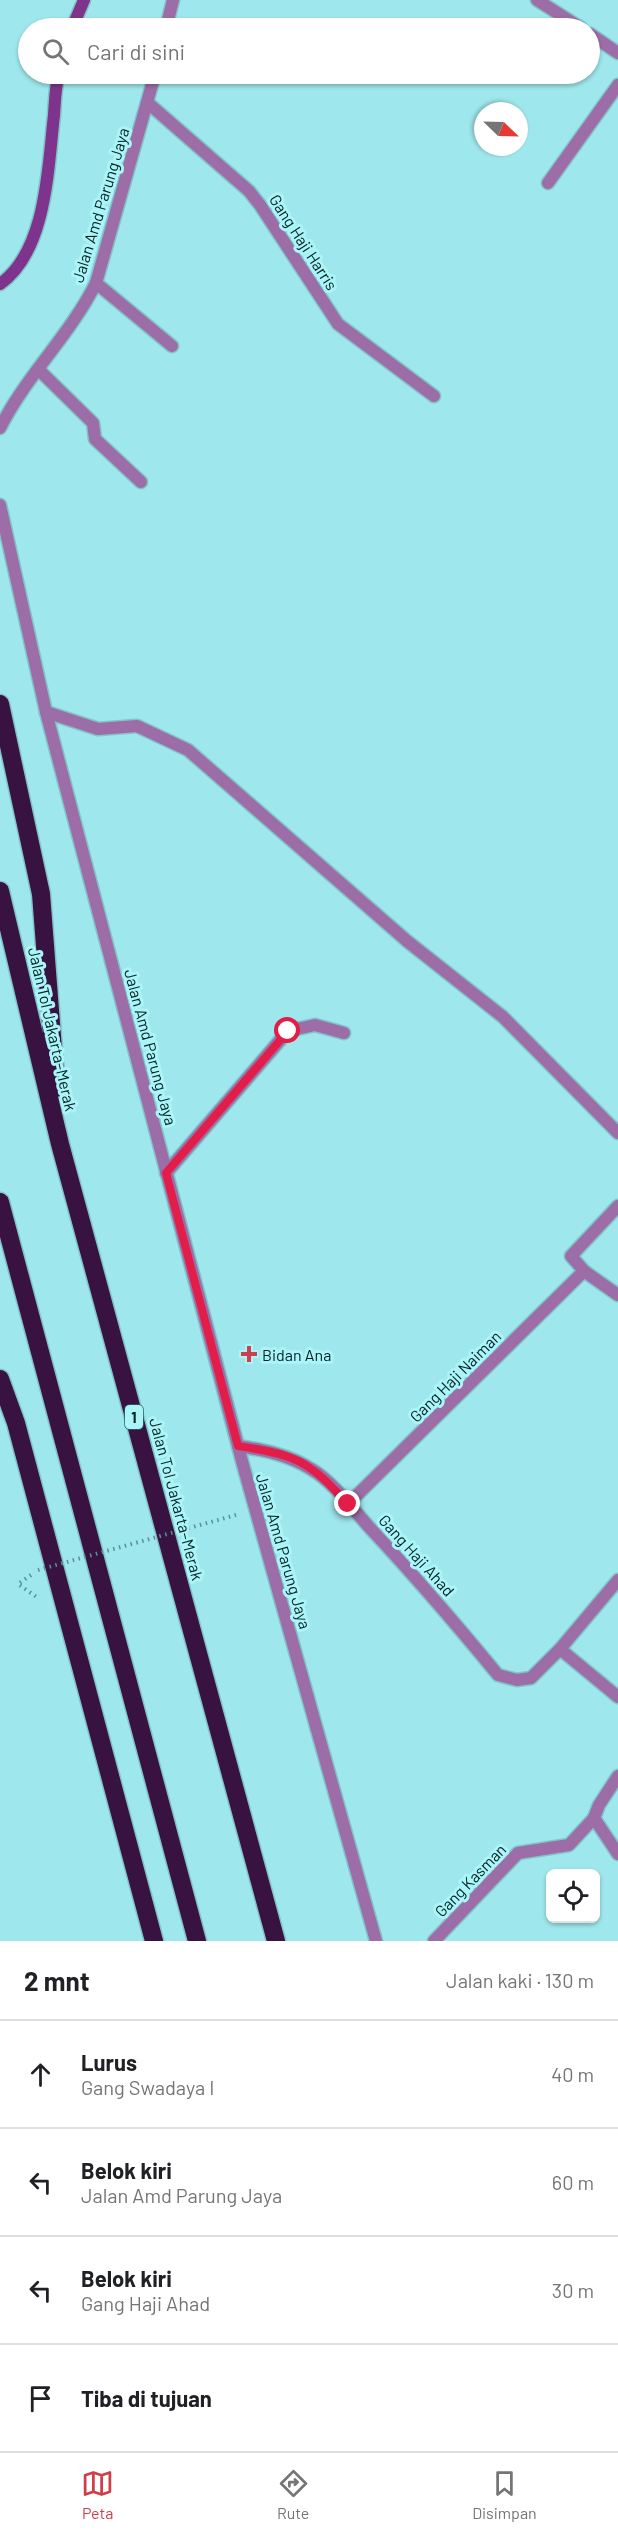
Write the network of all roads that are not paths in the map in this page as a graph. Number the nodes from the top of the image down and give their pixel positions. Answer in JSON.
{"nodes":[{"id":1,"x":84,"y":0,"type":"edge"},
{"id":2,"x":173,"y":0,"type":"edge"},
{"id":3,"x":537,"y":0,"type":"edge"},
{"id":4,"x":76,"y":18,"type":"edge"},
{"id":5,"x":168,"y":18,"type":"edge"},
{"id":6,"x":565,"y":18,"type":"edge"},
{"id":7,"x":600,"y":41,"type":"edge"},
{"id":8,"x":618,"y":53,"type":"edge"},
{"id":9,"x":58,"y":84,"type":"edge"},
{"id":10,"x":152,"y":84,"type":"edge"},
{"id":11,"x":618,"y":85,"type":"edge"},
{"id":12,"x":148,"y":102,"type":"junction"},
{"id":13,"x":548,"y":183,"type":"dead end"},
{"id":14,"x":96,"y":283,"type":"junction"},
{"id":15,"x":0,"y":284,"type":"edge"},
{"id":16,"x":172,"y":346,"type":"dead end"},
{"id":17,"x":38,"y":369,"type":"junction"},
{"id":18,"x":434,"y":396,"type":"dead end"},
{"id":19,"x":0,"y":428,"type":"edge"},
{"id":20,"x":141,"y":482,"type":"dead end"},
{"id":21,"x":0,"y":505,"type":"edge"},
{"id":22,"x":0,"y":704,"type":"edge"},
{"id":23,"x":46,"y":712,"type":"junction"},
{"id":24,"x":0,"y":891,"type":"edge"},
{"id":25,"x":344,"y":1033,"type":"dead end"},
{"id":26,"x":618,"y":1133,"type":"edge"},
{"id":27,"x":60,"y":1144,"type":"junction"},
{"id":28,"x":166,"y":1173,"type":"junction"},
{"id":29,"x":0,"y":1202,"type":"edge"},
{"id":30,"x":618,"y":1206,"type":"edge"},
{"id":31,"x":584,"y":1271,"type":"junction"},
{"id":32,"x":618,"y":1295,"type":"edge"},
{"id":33,"x":0,"y":1379,"type":"edge"},
{"id":34,"x":238,"y":1446,"type":"junction"},
{"id":35,"x":348,"y":1504,"type":"junction"},
{"id":36,"x":618,"y":1580,"type":"edge"},
{"id":37,"x":560,"y":1649,"type":"junction"},
{"id":38,"x":618,"y":1697,"type":"edge"},
{"id":39,"x":618,"y":1776,"type":"edge"},
{"id":40,"x":594,"y":1818,"type":"junction"},
{"id":41,"x":618,"y":1854,"type":"edge"},
{"id":42,"x":154,"y":1941,"type":"edge"},
{"id":43,"x":197,"y":1941,"type":"edge"},
{"id":44,"x":276,"y":1941,"type":"edge"},
{"id":45,"x":376,"y":1941,"type":"edge"},
{"id":46,"x":434,"y":1941,"type":"edge"}],
"edges":[{"from":1,"to":4,"type":"street"},
{"from":2,"to":5,"type":"street"},
{"from":3,"to":6,"type":"street"},
{"from":7,"to":8,"type":"street"},
{"from":9,"to":15,"type":"street"},
{"from":10,"to":12,"type":"street","name":"Jalan Amd Parung Jaya"},
{"from":11,"to":13,"type":"street"},
{"from":12,"to":14,"type":"street","name":"Jalan Amd Parung Jaya"},
{"from":12,"to":18,"type":"street","name":"Gang Haji Harris"},
{"from":14,"to":16,"type":"street"},
{"from":14,"to":17,"type":"street","name":"Jalan Amd Parung Jaya"},
{"from":17,"to":19,"type":"street","name":"Jalan Amd Parung Jaya"},
{"from":17,"to":20,"type":"street"},
{"from":21,"to":23,"type":"street","name":"Jalan Amd Parung Jaya"},
{"from":22,"to":27,"type":"highway"},
{"from":23,"to":26,"type":"street"},
{"from":23,"to":28,"type":"street","name":"Jalan Amd Parung Jaya"},
{"from":24,"to":27,"type":"highway","name":"Jalan Tol Jakarta–Merak","number":"1"},
{"from":25,"to":28,"type":"street"},
{"from":27,"to":44,"type":"highway","name":"Jalan Tol Jakarta–Merak","number":"1"},
{"from":28,"to":34,"type":"street","name":"Jalan Amd Parung Jaya"},
{"from":29,"to":43,"type":"highway"},
{"from":30,"to":31,"type":"street"},
{"from":31,"to":32,"type":"street"},
{"from":31,"to":35,"type":"street","name":"Gang Haji Naiman"},
{"from":33,"to":42,"type":"highway"},
{"from":34,"to":35,"type":"street","name":"Gang Haji Ahad"},
{"from":34,"to":45,"type":"street","name":"Jalan Amd Parung Jaya"},
{"from":35,"to":37,"type":"street","name":"Gang Haji Ahad"},
{"from":36,"to":37,"type":"street"},
{"from":37,"to":38,"type":"street"},
{"from":39,"to":40,"type":"street","name":"Gang Kasman"},
{"from":40,"to":41,"type":"street"},
{"from":40,"to":46,"type":"street","name":"Gang Kasman"}]}
